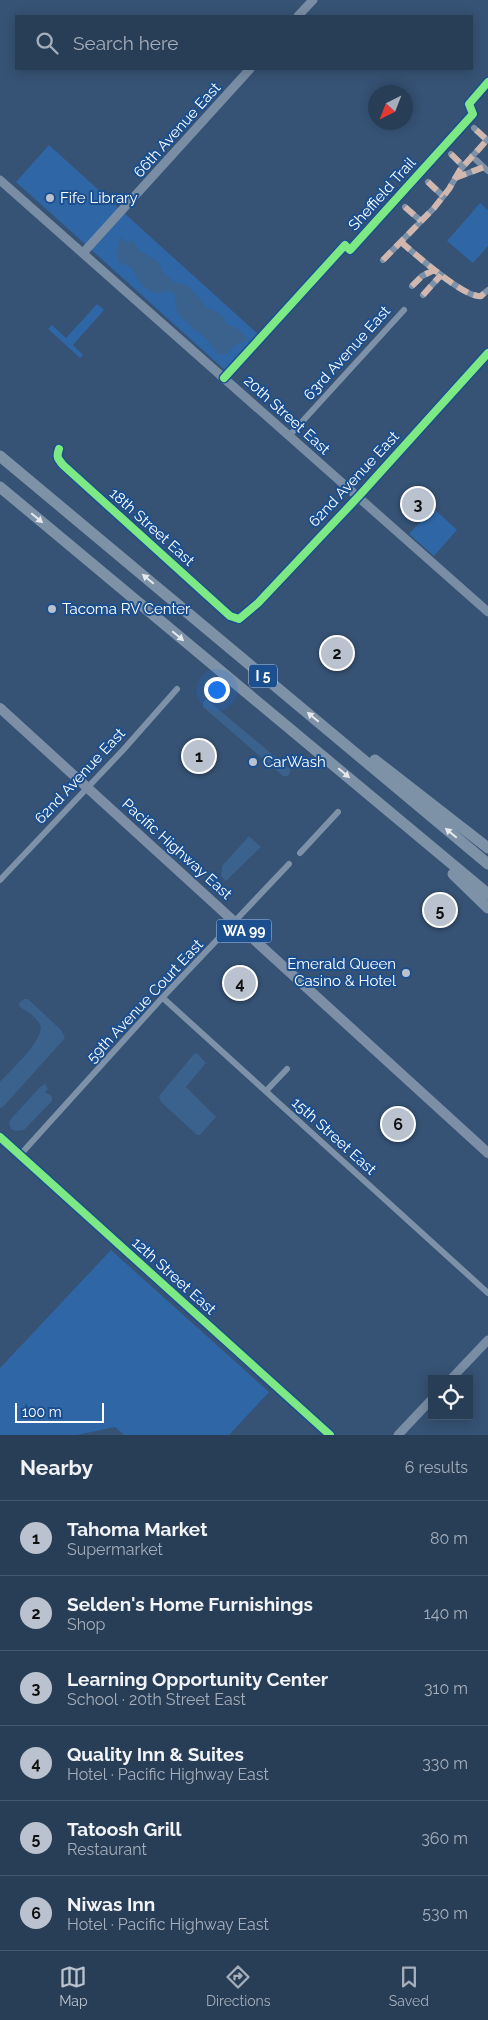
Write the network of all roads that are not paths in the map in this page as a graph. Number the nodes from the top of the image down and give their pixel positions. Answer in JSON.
{"nodes":[{"id":1,"x":312,"y":0,"type":"edge"},
{"id":2,"x":299,"y":15,"type":"edge"},
{"id":3,"x":249,"y":70,"type":"edge"},
{"id":4,"x":474,"y":128,"type":"dead end"},
{"id":5,"x":450,"y":154,"type":"dead end"},
{"id":6,"x":472,"y":156,"type":"junction"},
{"id":7,"x":463,"y":166,"type":"junction"},
{"id":8,"x":486,"y":169,"type":"edge"},
{"id":9,"x":456,"y":178,"type":"junction"},
{"id":10,"x":0,"y":180,"type":"edge"},
{"id":11,"x":428,"y":182,"type":"dead end"},
{"id":12,"x":443,"y":196,"type":"junction"},
{"id":13,"x":405,"y":208,"type":"dead end"},
{"id":14,"x":421,"y":221,"type":"junction"},
{"id":15,"x":401,"y":242,"type":"junction"},
{"id":16,"x":82,"y":253,"type":"junction"},
{"id":17,"x":383,"y":260,"type":"dead end"},
{"id":18,"x":434,"y":270,"type":"junction"},
{"id":19,"x":441,"y":275,"type":"junction"},
{"id":20,"x":412,"y":286,"type":"dead end"},
{"id":21,"x":488,"y":290,"type":"edge"},
{"id":22,"x":423,"y":295,"type":"dead end"},
{"id":23,"x":404,"y":310,"type":"dead end"},
{"id":24,"x":488,"y":353,"type":"edge"},
{"id":25,"x":289,"y":436,"type":"junction"},
{"id":26,"x":59,"y":449,"type":"dead end"},
{"id":27,"x":0,"y":456,"type":"edge"},
{"id":28,"x":0,"y":487,"type":"edge"},
{"id":29,"x":358,"y":497,"type":"junction"},
{"id":30,"x":488,"y":612,"type":"edge"},
{"id":31,"x":237,"y":619,"type":"joint"},
{"id":32,"x":177,"y":689,"type":"dead end"},
{"id":33,"x":0,"y":708,"type":"edge"},
{"id":34,"x":331,"y":732,"type":"junction"},
{"id":35,"x":87,"y":787,"type":"junction"},
{"id":36,"x":371,"y":795,"type":"junction"},
{"id":37,"x":338,"y":812,"type":"dead end"},
{"id":38,"x":488,"y":848,"type":"edge"},
{"id":39,"x":300,"y":853,"type":"dead end"},
{"id":40,"x":289,"y":864,"type":"dead end"},
{"id":41,"x":488,"y":864,"type":"edge"},
{"id":42,"x":0,"y":880,"type":"edge"},
{"id":43,"x":488,"y":894,"type":"edge"},
{"id":44,"x":488,"y":908,"type":"edge"},
{"id":45,"x":236,"y":923,"type":"junction"},
{"id":46,"x":162,"y":998,"type":"junction"},
{"id":47,"x":288,"y":1068,"type":"dead end"},
{"id":48,"x":266,"y":1092,"type":"junction"},
{"id":49,"x":0,"y":1137,"type":"edge"},
{"id":50,"x":488,"y":1153,"type":"edge"},
{"id":51,"x":20,"y":1155,"type":"junction"},
{"id":52,"x":488,"y":1293,"type":"edge"},
{"id":53,"x":488,"y":1340,"type":"edge"},
{"id":54,"x":455,"y":1375,"type":"edge"},
{"id":55,"x":428,"y":1403,"type":"edge"},
{"id":56,"x":330,"y":1435,"type":"edge"},
{"id":57,"x":398,"y":1435,"type":"edge"}],
"edges":[{"from":1,"to":2,"type":"main road"},
{"from":3,"to":16,"type":"main road","name":"66th Avenue East"},
{"from":4,"to":6,"type":"street"},
{"from":5,"to":7,"type":"street"},
{"from":6,"to":7,"type":"street"},
{"from":6,"to":8,"type":"street"},
{"from":7,"to":9,"type":"street"},
{"from":8,"to":9,"type":"street"},
{"from":9,"to":12,"type":"street"},
{"from":10,"to":16,"type":"main road","name":"20th Street East"},
{"from":11,"to":12,"type":"street"},
{"from":12,"to":14,"type":"street"},
{"from":13,"to":14,"type":"street"},
{"from":14,"to":15,"type":"street"},
{"from":15,"to":17,"type":"street"},
{"from":15,"to":18,"type":"street"},
{"from":16,"to":25,"type":"main road","name":"20th Street East"},
{"from":18,"to":19,"type":"street"},
{"from":18,"to":20,"type":"street"},
{"from":19,"to":21,"type":"street"},
{"from":19,"to":22,"type":"street"},
{"from":23,"to":25,"type":"street","name":"63rd Avenue East"},
{"from":24,"to":29,"type":"street","name":"62nd Avenue East"},
{"from":25,"to":29,"type":"main road","name":"20th Street East"},
{"from":26,"to":31,"type":"street","name":"18th Street East"},
{"from":34,"to":27,"type":"highway","number":"I 5","one_way":true},
{"from":28,"to":36,"type":"highway","number":"I 5","one_way":true},
{"from":29,"to":30,"type":"main road","name":"20th Street East"},
{"from":29,"to":31,"type":"street","name":"62nd Avenue East"},
{"from":32,"to":35,"type":"street","name":"62nd Avenue East"},
{"from":33,"to":35,"type":"main road","name":"Pacific Highway East","number":"WA 99"},
{"from":34,"to":38,"type":"highway"},
{"from":41,"to":34,"type":"highway","number":"I 5","one_way":true},
{"from":35,"to":42,"type":"street","name":"62nd Avenue East"},
{"from":35,"to":45,"type":"main road","name":"Pacific Highway East","number":"WA 99"},
{"from":36,"to":43,"type":"highway","number":"I 5"},
{"from":36,"to":44,"type":"highway"},
{"from":37,"to":39,"type":"street"},
{"from":40,"to":45,"type":"street","name":"59th Avenue Court East"},
{"from":45,"to":46,"type":"street","name":"59th Avenue Court East"},
{"from":45,"to":50,"type":"main road","name":"Pacific Highway East","number":"WA 99"},
{"from":46,"to":48,"type":"street","name":"15th Street East"},
{"from":46,"to":51,"type":"street","name":"59th Avenue Court East"},
{"from":47,"to":48,"type":"street"},
{"from":48,"to":52,"type":"street","name":"15th Street East"},
{"from":49,"to":51,"type":"main road","name":"12th Street East"},
{"from":51,"to":56,"type":"main road","name":"12th Street East"},
{"from":53,"to":54,"type":"main road"},
{"from":55,"to":57,"type":"main road"}]}
